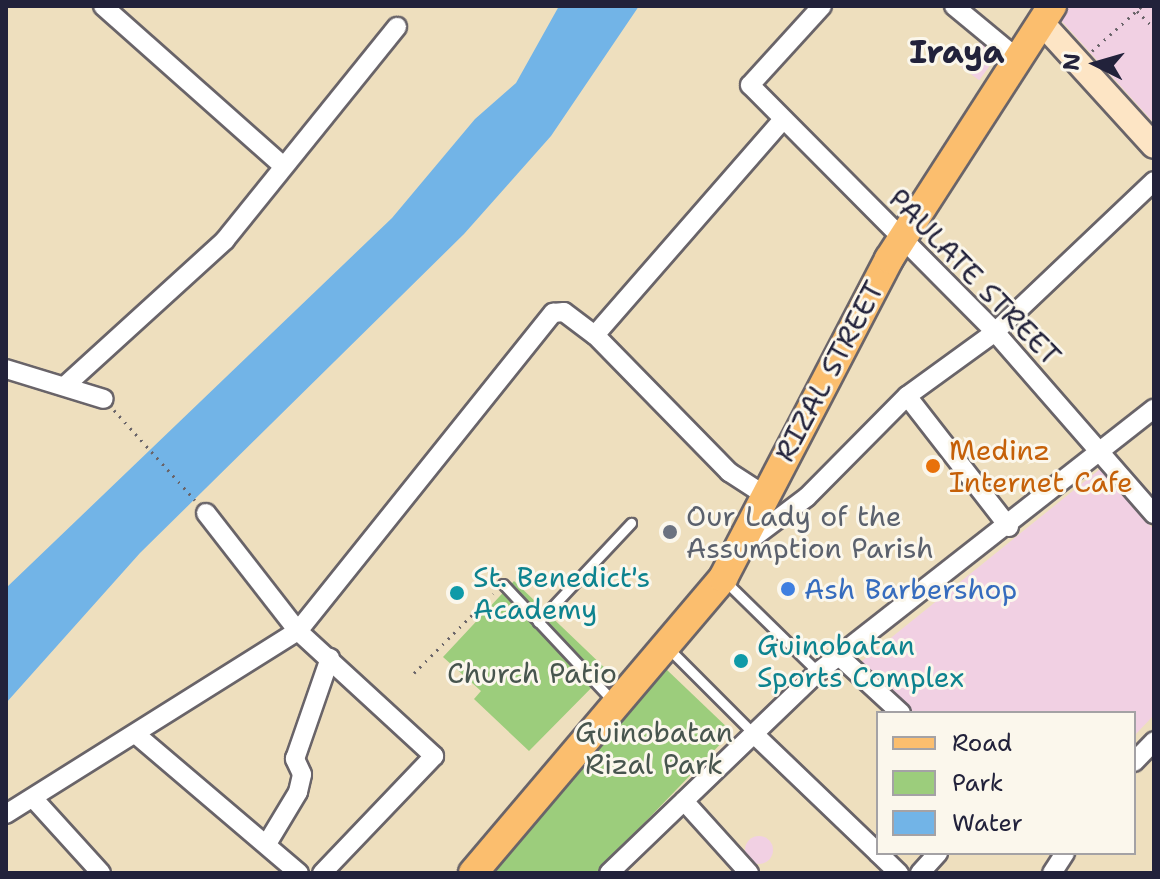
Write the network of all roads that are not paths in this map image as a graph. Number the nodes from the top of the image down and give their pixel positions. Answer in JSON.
{"nodes":[{"id":1,"x":103,"y":6,"type":"edge"},
{"id":2,"x":822,"y":6,"type":"edge"},
{"id":3,"x":954,"y":6,"type":"edge"},
{"id":4,"x":1047,"y":14,"type":"edge"},
{"id":5,"x":397,"y":27,"type":"dead end"},
{"id":6,"x":1018,"y":59,"type":"junction"},
{"id":7,"x":781,"y":122,"type":"junction"},
{"id":8,"x":1154,"y":146,"type":"edge"},
{"id":9,"x":283,"y":166,"type":"junction"},
{"id":10,"x":1154,"y":181,"type":"edge"},
{"id":11,"x":902,"y":238,"type":"junction"},
{"id":12,"x":995,"y":332,"type":"junction"},
{"id":13,"x":595,"y":335,"type":"junction"},
{"id":14,"x":6,"y":369,"type":"edge"},
{"id":15,"x":67,"y":384,"type":"junction"},
{"id":16,"x":907,"y":396,"type":"junction"},
{"id":17,"x":104,"y":399,"type":"road end"},
{"id":18,"x":1154,"y":409,"type":"edge"},
{"id":19,"x":1100,"y":453,"type":"junction"},
{"id":20,"x":763,"y":494,"type":"junction"},
{"id":21,"x":206,"y":513,"type":"road end"},
{"id":22,"x":1154,"y":514,"type":"edge"},
{"id":23,"x":631,"y":523,"type":"dead end"},
{"id":24,"x":1009,"y":527,"type":"junction"},
{"id":25,"x":739,"y":548,"type":"junction"},
{"id":26,"x":723,"y":578,"type":"junction"},
{"id":27,"x":503,"y":584,"type":"road end"},
{"id":28,"x":538,"y":622,"type":"junction"},
{"id":29,"x":298,"y":631,"type":"junction"},
{"id":30,"x":669,"y":649,"type":"junction"},
{"id":31,"x":840,"y":657,"type":"junction"},
{"id":32,"x":330,"y":658,"type":"junction"},
{"id":33,"x":818,"y":672,"type":"junction"},
{"id":34,"x":616,"y":705,"type":"junction"},
{"id":35,"x":899,"y":711,"type":"edge"},
{"id":36,"x":754,"y":734,"type":"junction"},
{"id":37,"x":139,"y":737,"type":"junction"},
{"id":38,"x":1154,"y":741,"type":"edge"},
{"id":39,"x":1136,"y":760,"type":"edge"},
{"id":40,"x":33,"y":798,"type":"junction"},
{"id":41,"x":684,"y":801,"type":"junction"},
{"id":42,"x":6,"y":814,"type":"edge"},
{"id":43,"x":268,"y":842,"type":"junction"},
{"id":44,"x":876,"y":851,"type":"edge"},
{"id":45,"x":880,"y":855,"type":"edge"},
{"id":46,"x":936,"y":855,"type":"edge"},
{"id":47,"x":1064,"y":855,"type":"edge"},
{"id":48,"x":101,"y":873,"type":"edge"},
{"id":49,"x":299,"y":873,"type":"edge"},
{"id":50,"x":322,"y":873,"type":"edge"},
{"id":51,"x":473,"y":873,"type":"edge"},
{"id":52,"x":609,"y":873,"type":"edge"},
{"id":53,"x":749,"y":873,"type":"edge"},
{"id":54,"x":899,"y":873,"type":"edge"},
{"id":55,"x":920,"y":873,"type":"edge"},
{"id":56,"x":1052,"y":873,"type":"edge"}],
"edges":[{"from":1,"to":9,"type":"street"},
{"from":2,"to":7,"type":"street","name":"PAULATE STREET"},
{"from":3,"to":6,"type":"street"},
{"from":4,"to":6,"type":"main road","name":"RIZAL STREET"},
{"from":4,"to":8,"type":"main road"},
{"from":5,"to":9,"type":"street"},
{"from":6,"to":11,"type":"main road","name":"RIZAL STREET"},
{"from":7,"to":11,"type":"street","name":"PAULATE STREET"},
{"from":7,"to":13,"type":"street"},
{"from":9,"to":15,"type":"street"},
{"from":10,"to":12,"type":"street"},
{"from":11,"to":12,"type":"street","name":"PAULATE STREET"},
{"from":11,"to":20,"type":"main road","name":"RIZAL STREET"},
{"from":12,"to":16,"type":"street"},
{"from":12,"to":19,"type":"street","name":"PAULATE STREET"},
{"from":13,"to":20,"type":"street"},
{"from":13,"to":29,"type":"street"},
{"from":14,"to":15,"type":"street"},
{"from":15,"to":17,"type":"street"},
{"from":16,"to":24,"type":"street"},
{"from":16,"to":25,"type":"street"},
{"from":18,"to":19,"type":"street"},
{"from":19,"to":22,"type":"street","name":"PAULATE STREET"},
{"from":19,"to":24,"type":"street"},
{"from":20,"to":25,"type":"main road","name":"RIZAL STREET"},
{"from":21,"to":29,"type":"street"},
{"from":23,"to":28,"type":"lane"},
{"from":24,"to":31,"type":"street"},
{"from":25,"to":26,"type":"main road","name":"RIZAL STREET"},
{"from":26,"to":30,"type":"main road","name":"RIZAL STREET"},
{"from":26,"to":33,"type":"lane"},
{"from":27,"to":28,"type":"lane"},
{"from":28,"to":34,"type":"lane"},
{"from":29,"to":32,"type":"street"},
{"from":29,"to":37,"type":"street"},
{"from":30,"to":34,"type":"main road","name":"RIZAL STREET"},
{"from":30,"to":36,"type":"lane"},
{"from":31,"to":33,"type":"street"},
{"from":31,"to":35,"type":"street"},
{"from":32,"to":43,"type":"street"},
{"from":32,"to":50,"type":"street"},
{"from":33,"to":36,"type":"street"},
{"from":34,"to":51,"type":"main road","name":"RIZAL STREET"},
{"from":36,"to":41,"type":"street"},
{"from":36,"to":44,"type":"street"},
{"from":37,"to":40,"type":"street"},
{"from":37,"to":43,"type":"street"},
{"from":38,"to":39,"type":"street"},
{"from":40,"to":42,"type":"street"},
{"from":40,"to":48,"type":"street"},
{"from":41,"to":52,"type":"street"},
{"from":41,"to":53,"type":"street"},
{"from":43,"to":49,"type":"street"},
{"from":45,"to":54,"type":"street"},
{"from":46,"to":55,"type":"street"},
{"from":47,"to":56,"type":"street"}]}
